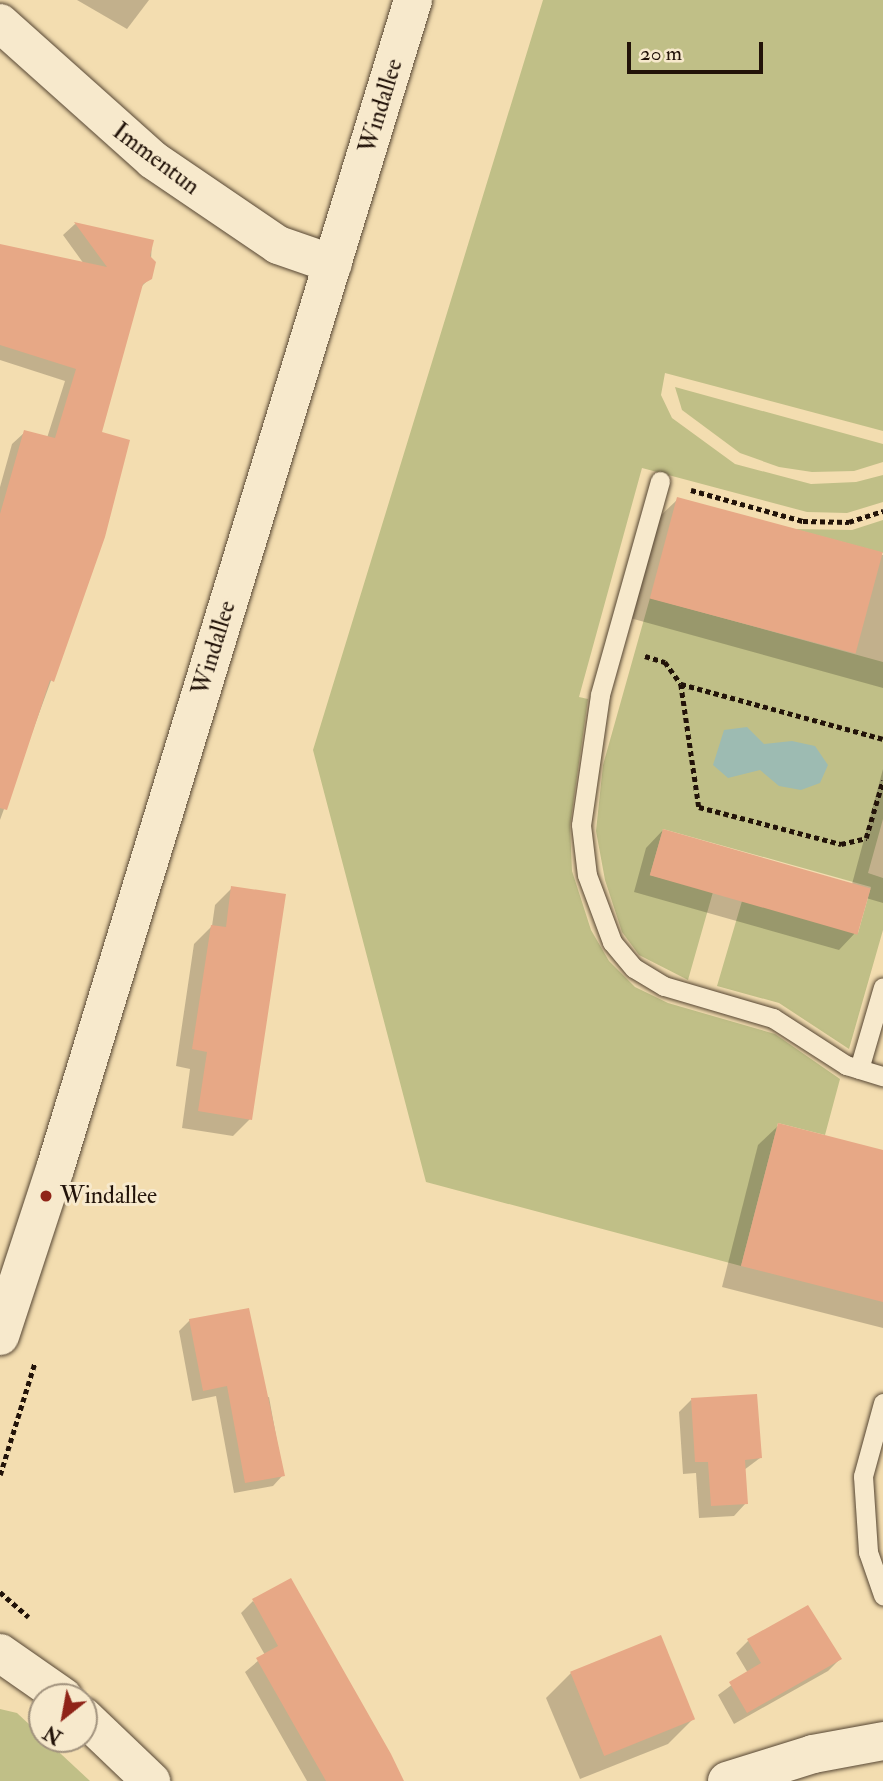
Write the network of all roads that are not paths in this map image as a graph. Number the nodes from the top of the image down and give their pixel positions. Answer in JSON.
{"nodes":[{"id":1,"x":413,"y":0,"type":"edge"},
{"id":2,"x":0,"y":23,"type":"edge"},
{"id":3,"x":333,"y":264,"type":"junction"},
{"id":4,"x":660,"y":481,"type":"road end"},
{"id":5,"x":883,"y":987,"type":"edge"},
{"id":6,"x":859,"y":1069,"type":"junction"},
{"id":7,"x":883,"y":1076,"type":"edge"},
{"id":8,"x":0,"y":1336,"type":"edge"},
{"id":9,"x":883,"y":1403,"type":"edge"},
{"id":10,"x":883,"y":1595,"type":"edge"},
{"id":11,"x":0,"y":1653,"type":"edge"},
{"id":12,"x":43,"y":1683,"type":"edge"},
{"id":13,"x":98,"y":1730,"type":"edge"},
{"id":14,"x":883,"y":1741,"type":"edge"},
{"id":15,"x":151,"y":1781,"type":"edge"},
{"id":16,"x":727,"y":1781,"type":"edge"}],
"edges":[{"from":1,"to":3,"type":"main road","name":"Windallee"},
{"from":2,"to":3,"type":"main road","name":"Immentun"},
{"from":3,"to":8,"type":"main road","name":"Windallee"},
{"from":4,"to":6,"type":"lane"},
{"from":5,"to":6,"type":"lane"},
{"from":6,"to":7,"type":"lane"},
{"from":9,"to":10,"type":"lane"},
{"from":11,"to":12,"type":"main road"},
{"from":13,"to":15,"type":"main road"},
{"from":14,"to":16,"type":"main road"}]}
